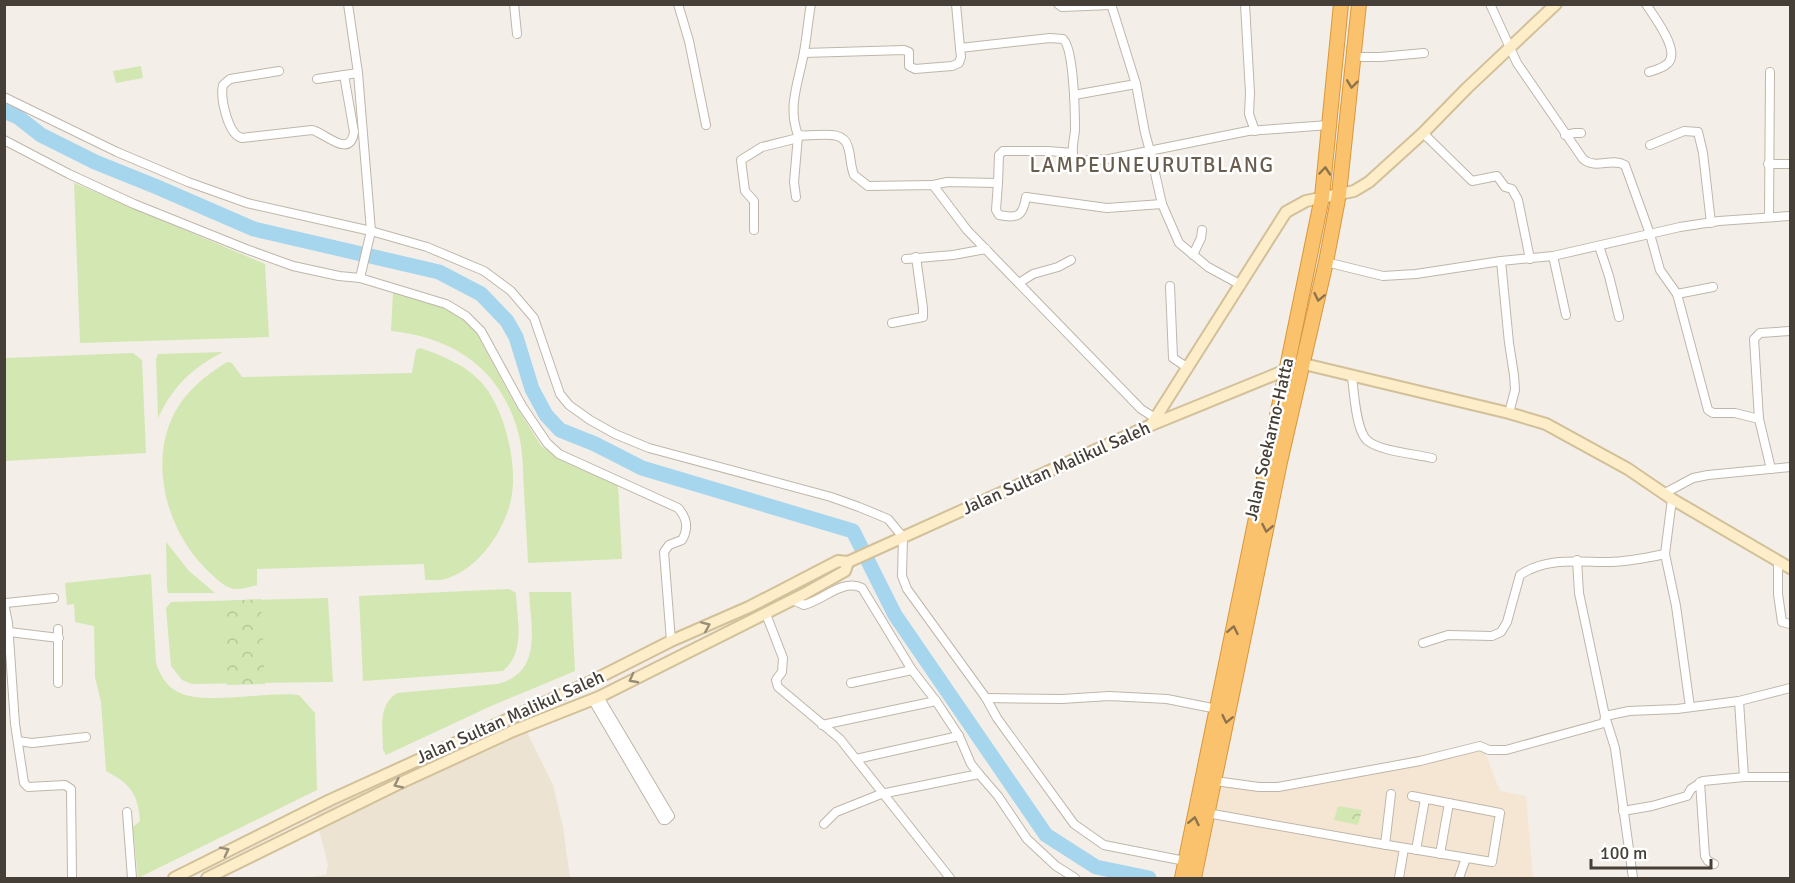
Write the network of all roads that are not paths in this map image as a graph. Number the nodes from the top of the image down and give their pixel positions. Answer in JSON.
{"nodes":[{"id":1,"x":348,"y":4,"type":"edge"},
{"id":2,"x":514,"y":4,"type":"edge"},
{"id":3,"x":678,"y":4,"type":"edge"},
{"id":4,"x":811,"y":4,"type":"edge"},
{"id":5,"x":956,"y":4,"type":"edge"},
{"id":6,"x":1058,"y":4,"type":"edge"},
{"id":7,"x":1111,"y":4,"type":"edge"},
{"id":8,"x":1245,"y":4,"type":"edge"},
{"id":9,"x":1341,"y":4,"type":"edge"},
{"id":10,"x":1359,"y":4,"type":"edge"},
{"id":11,"x":1490,"y":4,"type":"edge"},
{"id":12,"x":1556,"y":4,"type":"edge"},
{"id":13,"x":1646,"y":4,"type":"edge"},
{"id":14,"x":517,"y":34,"type":"dead end"},
{"id":15,"x":960,"y":48,"type":"junction"},
{"id":16,"x":1509,"y":48,"type":"junction"},
{"id":17,"x":804,"y":53,"type":"junction"},
{"id":18,"x":1424,"y":53,"type":"dead end"},
{"id":19,"x":1355,"y":57,"type":"junction"},
{"id":20,"x":279,"y":71,"type":"dead end"},
{"id":21,"x":1649,"y":72,"type":"dead end"},
{"id":22,"x":1770,"y":72,"type":"dead end"},
{"id":23,"x":358,"y":73,"type":"junction"},
{"id":24,"x":344,"y":75,"type":"junction"},
{"id":25,"x":317,"y":79,"type":"dead end"},
{"id":26,"x":1136,"y":84,"type":"junction"},
{"id":27,"x":1074,"y":94,"type":"junction"},
{"id":28,"x":4,"y":97,"type":"edge"},
{"id":29,"x":1329,"y":124,"type":"junction"},
{"id":30,"x":706,"y":125,"type":"dead end"},
{"id":31,"x":1255,"y":131,"type":"junction"},
{"id":32,"x":1423,"y":133,"type":"junction"},
{"id":33,"x":1581,"y":134,"type":"dead end"},
{"id":34,"x":1565,"y":135,"type":"junction"},
{"id":35,"x":798,"y":137,"type":"junction"},
{"id":36,"x":4,"y":140,"type":"edge"},
{"id":37,"x":1650,"y":146,"type":"dead end"},
{"id":38,"x":1150,"y":151,"type":"junction"},
{"id":39,"x":1073,"y":153,"type":"junction"},
{"id":40,"x":1768,"y":165,"type":"junction"},
{"id":41,"x":1791,"y":165,"type":"edge"},
{"id":42,"x":998,"y":183,"type":"junction"},
{"id":43,"x":933,"y":185,"type":"junction"},
{"id":44,"x":1339,"y":194,"type":"junction"},
{"id":45,"x":796,"y":197,"type":"dead end"},
{"id":46,"x":1322,"y":197,"type":"junction"},
{"id":47,"x":1162,"y":204,"type":"junction"},
{"id":48,"x":1769,"y":216,"type":"junction"},
{"id":49,"x":1791,"y":216,"type":"edge"},
{"id":50,"x":1710,"y":223,"type":"junction"},
{"id":51,"x":754,"y":230,"type":"dead end"},
{"id":52,"x":1202,"y":230,"type":"dead end"},
{"id":53,"x":1650,"y":234,"type":"junction"},
{"id":54,"x":370,"y":235,"type":"junction"},
{"id":55,"x":1599,"y":246,"type":"junction"},
{"id":56,"x":986,"y":249,"type":"junction"},
{"id":57,"x":1192,"y":255,"type":"junction"},
{"id":58,"x":1552,"y":256,"type":"junction"},
{"id":59,"x":916,"y":257,"type":"junction"},
{"id":60,"x":1530,"y":258,"type":"junction"},
{"id":61,"x":906,"y":259,"type":"dead end"},
{"id":62,"x":1071,"y":260,"type":"dead end"},
{"id":63,"x":1502,"y":261,"type":"junction"},
{"id":64,"x":1326,"y":262,"type":"junction"},
{"id":65,"x":360,"y":278,"type":"junction"},
{"id":66,"x":1019,"y":283,"type":"junction"},
{"id":67,"x":1241,"y":285,"type":"junction"},
{"id":68,"x":1170,"y":286,"type":"dead end"},
{"id":69,"x":1713,"y":287,"type":"dead end"},
{"id":70,"x":1677,"y":294,"type":"junction"},
{"id":71,"x":1566,"y":315,"type":"dead end"},
{"id":72,"x":1619,"y":317,"type":"dead end"},
{"id":73,"x":892,"y":323,"type":"dead end"},
{"id":74,"x":1791,"y":331,"type":"edge"},
{"id":75,"x":1304,"y":364,"type":"junction"},
{"id":76,"x":1188,"y":368,"type":"junction"},
{"id":77,"x":1286,"y":370,"type":"junction"},
{"id":78,"x":1352,"y":377,"type":"junction"},
{"id":79,"x":1509,"y":413,"type":"junction"},
{"id":80,"x":1759,"y":419,"type":"junction"},
{"id":81,"x":1153,"y":422,"type":"junction"},
{"id":82,"x":1432,"y":458,"type":"dead end"},
{"id":83,"x":1791,"y":467,"type":"edge"},
{"id":84,"x":1771,"y":469,"type":"junction"},
{"id":85,"x":1268,"y":490,"type":"junction"},
{"id":86,"x":1668,"y":496,"type":"junction"},
{"id":87,"x":903,"y":537,"type":"junction"},
{"id":88,"x":1665,"y":554,"type":"junction"},
{"id":89,"x":1577,"y":560,"type":"junction"},
{"id":90,"x":850,"y":561,"type":"junction"},
{"id":91,"x":1778,"y":561,"type":"junction"},
{"id":92,"x":1791,"y":568,"type":"edge"},
{"id":93,"x":54,"y":598,"type":"dead end"},
{"id":94,"x":793,"y":600,"type":"junction"},
{"id":95,"x":5,"y":603,"type":"edge"},
{"id":96,"x":766,"y":614,"type":"junction"},
{"id":97,"x":1791,"y":624,"type":"edge"},
{"id":98,"x":9,"y":632,"type":"junction"},
{"id":99,"x":671,"y":641,"type":"junction"},
{"id":100,"x":1423,"y":643,"type":"dead end"},
{"id":101,"x":647,"y":653,"type":"junction"},
{"id":102,"x":655,"y":667,"type":"junction"},
{"id":103,"x":912,"y":670,"type":"junction"},
{"id":104,"x":58,"y":683,"type":"dead end"},
{"id":105,"x":851,"y":683,"type":"dead end"},
{"id":106,"x":1791,"y":688,"type":"edge"},
{"id":107,"x":596,"y":698,"type":"junction"},
{"id":108,"x":986,"y":698,"type":"junction"},
{"id":109,"x":936,"y":701,"type":"junction"},
{"id":110,"x":1739,"y":701,"type":"junction"},
{"id":111,"x":9,"y":706,"type":"edge"},
{"id":112,"x":1690,"y":707,"type":"junction"},
{"id":113,"x":1217,"y":709,"type":"junction"},
{"id":114,"x":1605,"y":716,"type":"junction"},
{"id":115,"x":506,"y":718,"type":"junction"},
{"id":116,"x":822,"y":725,"type":"junction"},
{"id":117,"x":513,"y":731,"type":"junction"},
{"id":118,"x":959,"y":736,"type":"junction"},
{"id":119,"x":86,"y":737,"type":"dead end"},
{"id":120,"x":18,"y":741,"type":"junction"},
{"id":121,"x":856,"y":759,"type":"junction"},
{"id":122,"x":979,"y":774,"type":"junction"},
{"id":123,"x":1744,"y":777,"type":"junction"},
{"id":124,"x":1791,"y":777,"type":"edge"},
{"id":125,"x":1220,"y":781,"type":"junction"},
{"id":126,"x":1700,"y":782,"type":"junction"},
{"id":127,"x":881,"y":794,"type":"junction"},
{"id":128,"x":1391,"y":794,"type":"dead end"},
{"id":129,"x":1412,"y":796,"type":"dead end"},
{"id":130,"x":1425,"y":799,"type":"junction"},
{"id":131,"x":1449,"y":803,"type":"junction"},
{"id":132,"x":1623,"y":811,"type":"junction"},
{"id":133,"x":127,"y":812,"type":"dead end"},
{"id":134,"x":1207,"y":813,"type":"junction"},
{"id":135,"x":824,"y":824,"type":"dead end"},
{"id":136,"x":263,"y":832,"type":"junction"},
{"id":137,"x":1385,"y":845,"type":"junction"},
{"id":138,"x":269,"y":846,"type":"junction"},
{"id":139,"x":1404,"y":848,"type":"junction"},
{"id":140,"x":1416,"y":850,"type":"junction"},
{"id":141,"x":1440,"y":854,"type":"junction"},
{"id":142,"x":1466,"y":858,"type":"junction"},
{"id":143,"x":1185,"y":861,"type":"junction"},
{"id":144,"x":1714,"y":864,"type":"dead end"},
{"id":145,"x":1633,"y":876,"type":"edge"},
{"id":146,"x":210,"y":878,"type":"edge"},
{"id":147,"x":72,"y":879,"type":"edge"},
{"id":148,"x":132,"y":879,"type":"edge"},
{"id":149,"x":174,"y":879,"type":"edge"},
{"id":150,"x":950,"y":879,"type":"edge"},
{"id":151,"x":1075,"y":879,"type":"edge"},
{"id":152,"x":1182,"y":879,"type":"edge"},
{"id":153,"x":1194,"y":879,"type":"edge"},
{"id":154,"x":1399,"y":879,"type":"edge"},
{"id":155,"x":1459,"y":879,"type":"edge"}],
"edges":[{"from":1,"to":23,"type":"street"},
{"from":2,"to":14,"type":"street"},
{"from":3,"to":30,"type":"street"},
{"from":4,"to":17,"type":"street"},
{"from":5,"to":15,"type":"street"},
{"from":6,"to":7,"type":"street"},
{"from":7,"to":26,"type":"street"},
{"from":8,"to":31,"type":"street"},
{"from":9,"to":29,"type":"highway","name":"Jalan Soekarno-Hatta"},
{"from":10,"to":19,"type":"highway","name":"Jalan Soekarno-Hatta"},
{"from":11,"to":16,"type":"street"},
{"from":12,"to":16,"type":"main road"},
{"from":13,"to":21,"type":"street"},
{"from":15,"to":17,"type":"street"},
{"from":15,"to":27,"type":"street"},
{"from":16,"to":32,"type":"main road"},
{"from":16,"to":34,"type":"street"},
{"from":17,"to":35,"type":"street"},
{"from":18,"to":19,"type":"street"},
{"from":19,"to":44,"type":"highway","name":"Jalan Soekarno-Hatta","one_way":true},
{"from":20,"to":24,"type":"street"},
{"from":22,"to":40,"type":"street"},
{"from":23,"to":24,"type":"street"},
{"from":23,"to":54,"type":"street"},
{"from":24,"to":25,"type":"street"},
{"from":26,"to":27,"type":"street"},
{"from":26,"to":38,"type":"street"},
{"from":27,"to":39,"type":"street"},
{"from":28,"to":54,"type":"street"},
{"from":29,"to":31,"type":"street"},
{"from":46,"to":29,"type":"highway","name":"Jalan Soekarno-Hatta","one_way":true},
{"from":31,"to":38,"type":"street"},
{"from":32,"to":44,"type":"main road"},
{"from":32,"to":60,"type":"street"},
{"from":33,"to":34,"type":"street"},
{"from":34,"to":53,"type":"street"},
{"from":35,"to":43,"type":"street"},
{"from":35,"to":45,"type":"street"},
{"from":35,"to":51,"type":"street"},
{"from":36,"to":65,"type":"street"},
{"from":37,"to":50,"type":"street"},
{"from":38,"to":39,"type":"street"},
{"from":38,"to":47,"type":"street"},
{"from":39,"to":42,"type":"street"},
{"from":40,"to":41,"type":"street"},
{"from":40,"to":48,"type":"street"},
{"from":42,"to":43,"type":"street"},
{"from":42,"to":47,"type":"street"},
{"from":43,"to":56,"type":"street"},
{"from":44,"to":46,"type":"main road"},
{"from":44,"to":64,"type":"highway","name":"Jalan Soekarno-Hatta"},
{"from":46,"to":67,"type":"main road"},
{"from":46,"to":77,"type":"highway","name":"Jalan Soekarno-Hatta"},
{"from":47,"to":57,"type":"street"},
{"from":48,"to":49,"type":"street"},
{"from":48,"to":50,"type":"street"},
{"from":50,"to":53,"type":"street"},
{"from":52,"to":57,"type":"street"},
{"from":53,"to":55,"type":"street"},
{"from":53,"to":70,"type":"street"},
{"from":54,"to":65,"type":"street"},
{"from":54,"to":87,"type":"street"},
{"from":55,"to":58,"type":"street"},
{"from":55,"to":72,"type":"street"},
{"from":56,"to":59,"type":"street"},
{"from":56,"to":66,"type":"street"},
{"from":57,"to":67,"type":"street"},
{"from":58,"to":60,"type":"street"},
{"from":58,"to":71,"type":"street"},
{"from":59,"to":61,"type":"street"},
{"from":59,"to":73,"type":"street"},
{"from":60,"to":63,"type":"street"},
{"from":62,"to":66,"type":"street"},
{"from":63,"to":64,"type":"street"},
{"from":63,"to":79,"type":"street"},
{"from":64,"to":75,"type":"highway","name":"Jalan Soekarno-Hatta","one_way":true},
{"from":65,"to":99,"type":"street"},
{"from":66,"to":81,"type":"street"},
{"from":67,"to":76,"type":"main road"},
{"from":68,"to":76,"type":"street"},
{"from":69,"to":70,"type":"street"},
{"from":70,"to":80,"type":"street"},
{"from":74,"to":80,"type":"street"},
{"from":75,"to":78,"type":"main road"},
{"from":75,"to":85,"type":"highway","name":"Jalan Soekarno-Hatta"},
{"from":76,"to":81,"type":"main road"},
{"from":77,"to":81,"type":"main road","name":"Jalan Sultan Malikul Saleh"},
{"from":77,"to":85,"type":"highway","name":"Jalan Soekarno-Hatta"},
{"from":78,"to":79,"type":"main road"},
{"from":78,"to":82,"type":"street"},
{"from":79,"to":86,"type":"main road"},
{"from":80,"to":84,"type":"street"},
{"from":81,"to":87,"type":"main road","name":"Jalan Sultan Malikul Saleh"},
{"from":83,"to":84,"type":"street"},
{"from":84,"to":86,"type":"street"},
{"from":113,"to":85,"type":"highway","name":"Jalan Soekarno-Hatta","one_way":true},
{"from":85,"to":125,"type":"highway","name":"Jalan Soekarno-Hatta","one_way":true},
{"from":86,"to":88,"type":"street"},
{"from":86,"to":91,"type":"main road"},
{"from":87,"to":90,"type":"main road","name":"Jalan Sultan Malikul Saleh"},
{"from":87,"to":108,"type":"street"},
{"from":88,"to":89,"type":"street"},
{"from":88,"to":112,"type":"street"},
{"from":89,"to":100,"type":"street"},
{"from":89,"to":114,"type":"street"},
{"from":90,"to":94,"type":"main road","name":"Jalan Sultan Malikul Saleh"},
{"from":99,"to":90,"type":"main road","name":"Jalan Sultan Malikul Saleh","one_way":true},
{"from":91,"to":92,"type":"main road"},
{"from":91,"to":97,"type":"street"},
{"from":93,"to":95,"type":"street"},
{"from":94,"to":96,"type":"main road","name":"Jalan Sultan Malikul Saleh"},
{"from":94,"to":103,"type":"street"},
{"from":95,"to":98,"type":"street"},
{"from":96,"to":102,"type":"main road","name":"Jalan Sultan Malikul Saleh"},
{"from":96,"to":116,"type":"street"},
{"from":98,"to":104,"type":"street"},
{"from":98,"to":111,"type":"street"},
{"from":99,"to":101,"type":"main road","name":"Jalan Sultan Malikul Saleh"},
{"from":101,"to":102,"type":"main road"},
{"from":101,"to":115,"type":"main road","name":"Jalan Sultan Malikul Saleh"},
{"from":102,"to":107,"type":"main road","name":"Jalan Sultan Malikul Saleh","one_way":true},
{"from":103,"to":105,"type":"street"},
{"from":103,"to":109,"type":"street"},
{"from":106,"to":110,"type":"street"},
{"from":107,"to":107,"type":"street"},
{"from":107,"to":117,"type":"main road","name":"Jalan Sultan Malikul Saleh"},
{"from":108,"to":113,"type":"street"},
{"from":108,"to":143,"type":"street"},
{"from":109,"to":116,"type":"street"},
{"from":109,"to":118,"type":"street"},
{"from":110,"to":112,"type":"street"},
{"from":110,"to":123,"type":"street"},
{"from":111,"to":120,"type":"street"},
{"from":112,"to":114,"type":"street"},
{"from":143,"to":113,"type":"highway","name":"Jalan Soekarno-Hatta","one_way":true},
{"from":114,"to":125,"type":"street"},
{"from":114,"to":132,"type":"street"},
{"from":115,"to":117,"type":"main road"},
{"from":115,"to":136,"type":"main road","name":"Jalan Sultan Malikul Saleh"},
{"from":116,"to":121,"type":"street"},
{"from":117,"to":138,"type":"main road","name":"Jalan Sultan Malikul Saleh","one_way":true},
{"from":118,"to":121,"type":"street"},
{"from":118,"to":122,"type":"street"},
{"from":119,"to":120,"type":"street"},
{"from":120,"to":147,"type":"street"},
{"from":121,"to":127,"type":"street"},
{"from":122,"to":127,"type":"street"},
{"from":122,"to":151,"type":"street"},
{"from":123,"to":124,"type":"street"},
{"from":123,"to":126,"type":"street"},
{"from":125,"to":134,"type":"highway","name":"Jalan Soekarno-Hatta"},
{"from":126,"to":132,"type":"street"},
{"from":126,"to":144,"type":"street"},
{"from":127,"to":135,"type":"street"},
{"from":127,"to":150,"type":"street"},
{"from":128,"to":137,"type":"street"},
{"from":129,"to":130,"type":"street"},
{"from":130,"to":131,"type":"street"},
{"from":130,"to":140,"type":"street"},
{"from":131,"to":141,"type":"street"},
{"from":131,"to":142,"type":"street"},
{"from":132,"to":145,"type":"street"},
{"from":133,"to":148,"type":"street"},
{"from":134,"to":137,"type":"street"},
{"from":134,"to":153,"type":"highway","name":"Jalan Soekarno-Hatta"},
{"from":136,"to":138,"type":"main road"},
{"from":149,"to":136,"type":"main road","name":"Jalan Sultan Malikul Saleh","one_way":true},
{"from":137,"to":139,"type":"street"},
{"from":138,"to":146,"type":"main road","name":"Jalan Sultan Malikul Saleh"},
{"from":139,"to":140,"type":"street"},
{"from":139,"to":154,"type":"street"},
{"from":140,"to":141,"type":"street"},
{"from":141,"to":142,"type":"street"},
{"from":142,"to":155,"type":"street"},
{"from":143,"to":152,"type":"highway","name":"Jalan Soekarno-Hatta"}]}
